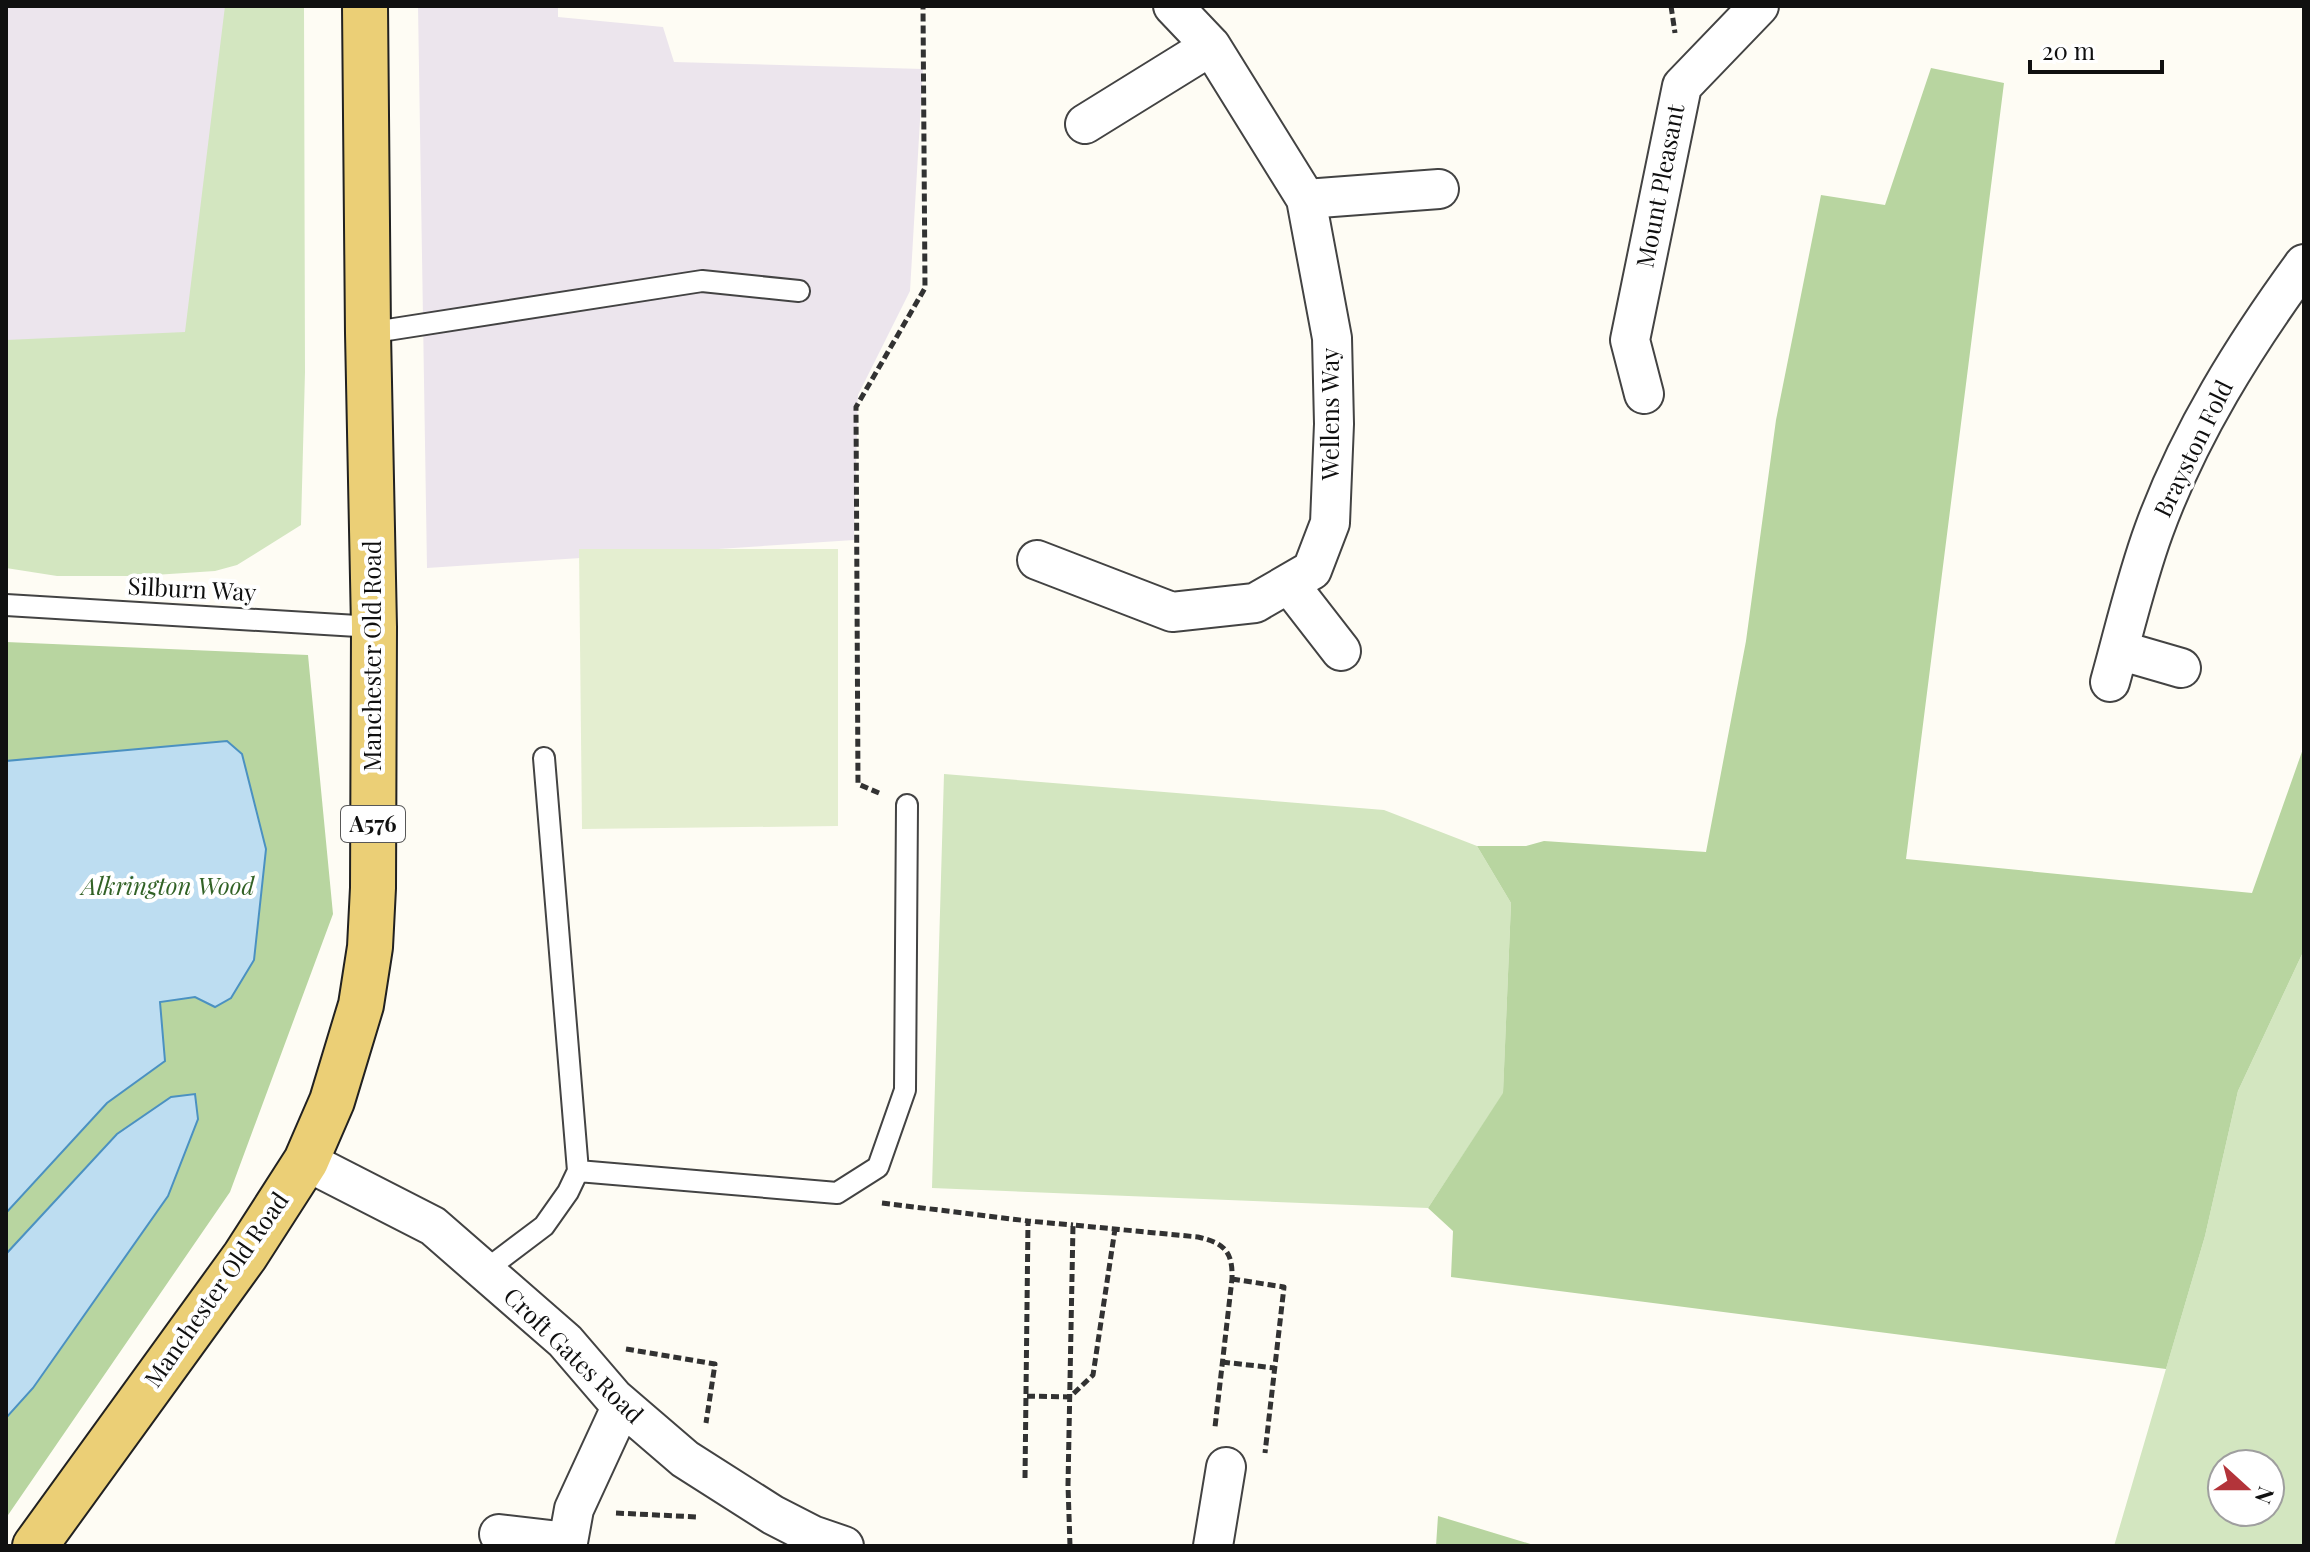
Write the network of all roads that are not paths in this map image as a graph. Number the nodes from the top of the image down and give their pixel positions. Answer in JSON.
{"nodes":[{"id":1,"x":365,"y":6,"type":"edge"},
{"id":2,"x":1173,"y":6,"type":"edge"},
{"id":3,"x":1759,"y":6,"type":"edge"},
{"id":4,"x":1211,"y":46,"type":"junction"},
{"id":5,"x":1085,"y":124,"type":"dead end"},
{"id":6,"x":1439,"y":189,"type":"dead end"},
{"id":7,"x":1306,"y":199,"type":"junction"},
{"id":8,"x":2304,"y":264,"type":"edge"},
{"id":9,"x":799,"y":291,"type":"dead end"},
{"id":10,"x":368,"y":333,"type":"junction"},
{"id":11,"x":1644,"y":394,"type":"dead end"},
{"id":12,"x":1037,"y":560,"type":"dead end"},
{"id":13,"x":1289,"y":584,"type":"junction"},
{"id":14,"x":6,"y":605,"type":"edge"},
{"id":15,"x":374,"y":627,"type":"junction"},
{"id":16,"x":1341,"y":651,"type":"dead end"},
{"id":17,"x":2181,"y":668,"type":"dead end"},
{"id":18,"x":544,"y":758,"type":"dead end"},
{"id":19,"x":907,"y":805,"type":"road end"},
{"id":20,"x":306,"y":1161,"type":"junction"},
{"id":21,"x":578,"y":1171,"type":"junction"},
{"id":22,"x":483,"y":1272,"type":"junction"},
{"id":23,"x":622,"y":1405,"type":"junction"},
{"id":24,"x":1226,"y":1467,"type":"road end"},
{"id":25,"x":499,"y":1534,"type":"dead end"},
{"id":26,"x":52,"y":1538,"type":"edge"},
{"id":27,"x":844,"y":1546,"type":"edge"},
{"id":28,"x":1213,"y":1546,"type":"edge"}],
"edges":[{"from":1,"to":10,"type":"main road","name":"Manchester Old Road","number":"A576"},
{"from":2,"to":4,"type":"street","name":"Wellens Way"},
{"from":3,"to":11,"type":"street","name":"Mount Pleasant"},
{"from":4,"to":5,"type":"street"},
{"from":4,"to":7,"type":"street","name":"Wellens Way"},
{"from":6,"to":7,"type":"street"},
{"from":7,"to":13,"type":"street","name":"Wellens Way"},
{"from":8,"to":17,"type":"street","name":"Brayston Fold"},
{"from":9,"to":10,"type":"lane"},
{"from":10,"to":15,"type":"main road","name":"Manchester Old Road","number":"A576"},
{"from":12,"to":13,"type":"street","name":"Wellens Way"},
{"from":13,"to":16,"type":"street"},
{"from":14,"to":15,"type":"lane","name":"Silburn Way"},
{"from":15,"to":20,"type":"main road","name":"Manchester Old Road","number":"A576"},
{"from":18,"to":21,"type":"lane"},
{"from":19,"to":21,"type":"lane"},
{"from":20,"to":22,"type":"street","name":"Croft Gates Road"},
{"from":20,"to":26,"type":"main road","name":"Manchester Old Road","number":"A576"},
{"from":21,"to":22,"type":"lane"},
{"from":22,"to":23,"type":"street","name":"Croft Gates Road"},
{"from":23,"to":25,"type":"street"},
{"from":23,"to":27,"type":"street","name":"Croft Gates Road"},
{"from":24,"to":28,"type":"street"}]}
